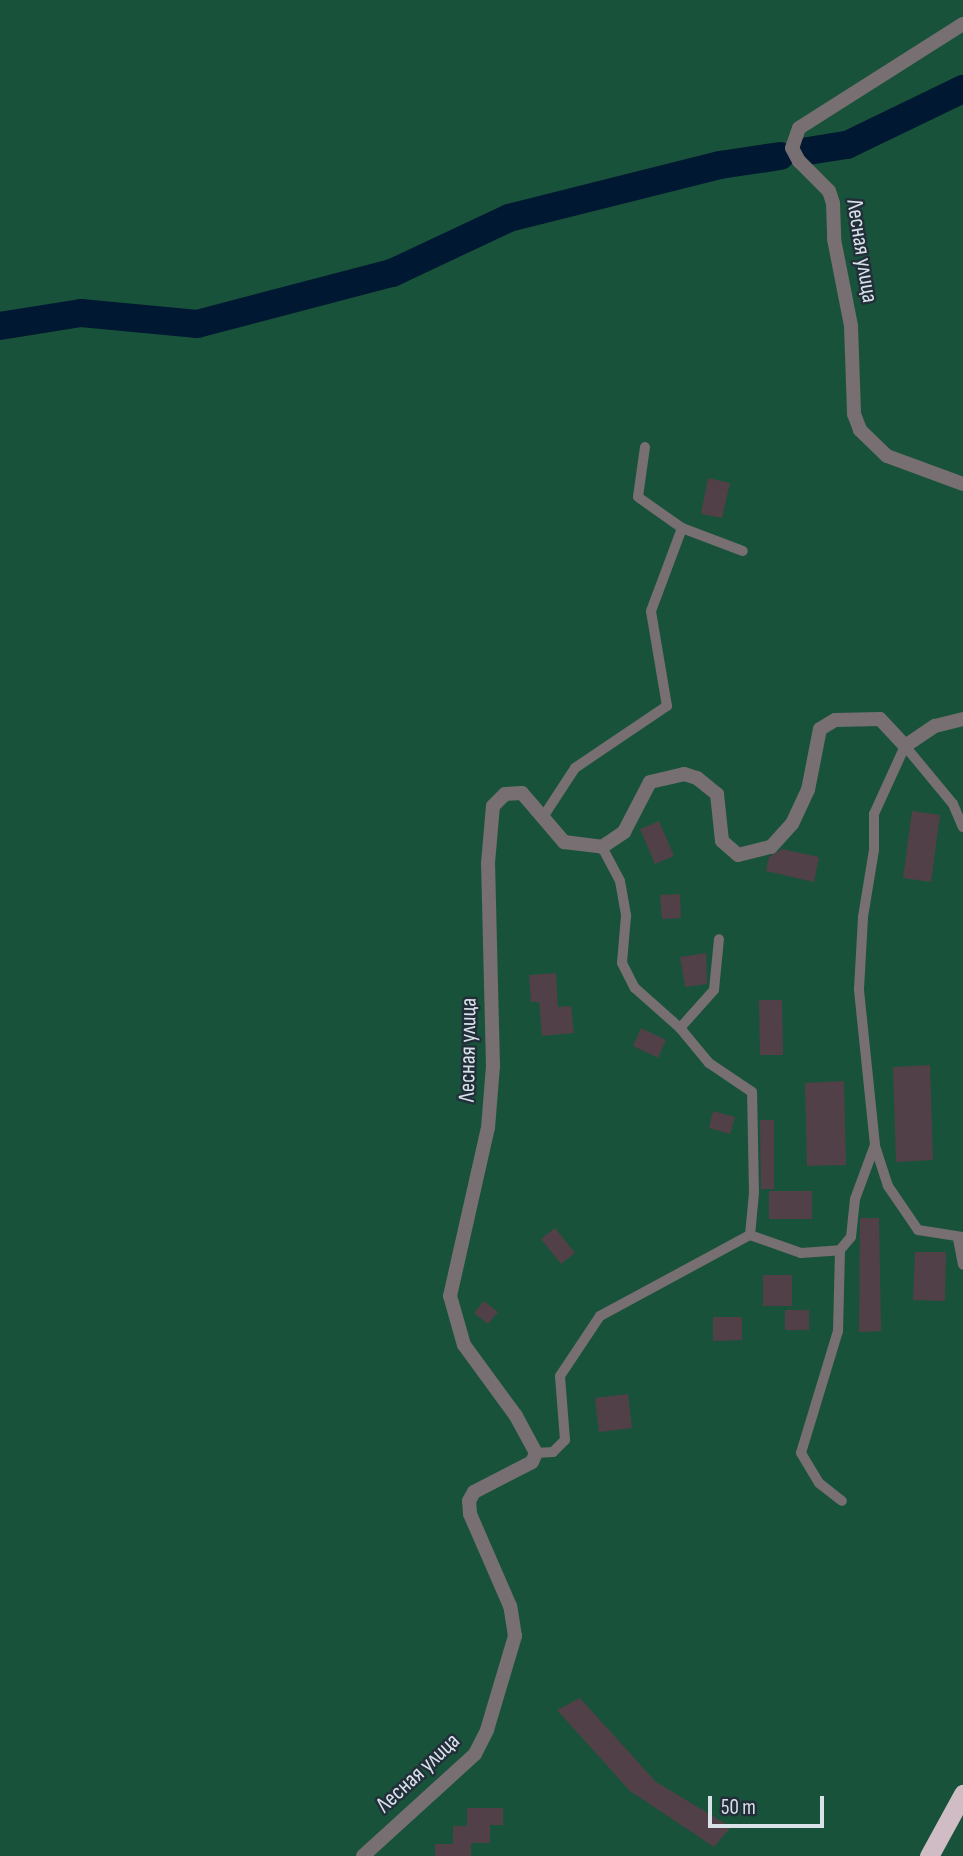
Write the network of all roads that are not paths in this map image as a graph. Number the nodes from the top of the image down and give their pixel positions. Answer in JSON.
{"nodes":[{"id":1,"x":963,"y":24,"type":"edge"},
{"id":2,"x":645,"y":447,"type":"dead end"},
{"id":3,"x":963,"y":484,"type":"edge"},
{"id":4,"x":682,"y":528,"type":"junction"},
{"id":5,"x":743,"y":551,"type":"dead end"},
{"id":6,"x":963,"y":719,"type":"edge"},
{"id":7,"x":905,"y":746,"type":"junction"},
{"id":8,"x":958,"y":805,"type":"edge"},
{"id":9,"x":545,"y":814,"type":"junction"},
{"id":10,"x":963,"y":827,"type":"edge"},
{"id":11,"x":602,"y":846,"type":"junction"},
{"id":12,"x":719,"y":939,"type":"dead end"},
{"id":13,"x":680,"y":1028,"type":"junction"},
{"id":14,"x":874,"y":1145,"type":"junction"},
{"id":15,"x":750,"y":1235,"type":"junction"},
{"id":16,"x":960,"y":1238,"type":"edge"},
{"id":17,"x":840,"y":1250,"type":"junction"},
{"id":18,"x":963,"y":1265,"type":"edge"},
{"id":19,"x":536,"y":1453,"type":"junction"},
{"id":20,"x":842,"y":1501,"type":"dead end"},
{"id":21,"x":963,"y":1794,"type":"edge"},
{"id":22,"x":963,"y":1815,"type":"edge"},
{"id":23,"x":363,"y":1856,"type":"edge"},
{"id":24,"x":929,"y":1856,"type":"edge"},
{"id":25,"x":942,"y":1856,"type":"edge"}],
"edges":[{"from":1,"to":3,"type":"street","name":"Лесная улица"},
{"from":2,"to":4,"type":"lane"},
{"from":4,"to":5,"type":"lane"},
{"from":4,"to":9,"type":"lane"},
{"from":6,"to":7,"type":"street"},
{"from":7,"to":8,"type":"lane"},
{"from":7,"to":11,"type":"street"},
{"from":7,"to":14,"type":"lane"},
{"from":8,"to":10,"type":"lane"},
{"from":9,"to":11,"type":"street","name":"Лесная улица"},
{"from":9,"to":19,"type":"street","name":"Лесная улица"},
{"from":11,"to":13,"type":"lane"},
{"from":12,"to":13,"type":"lane"},
{"from":13,"to":15,"type":"lane"},
{"from":14,"to":16,"type":"lane"},
{"from":14,"to":17,"type":"lane"},
{"from":15,"to":17,"type":"lane"},
{"from":15,"to":19,"type":"lane"},
{"from":16,"to":18,"type":"lane"},
{"from":17,"to":20,"type":"lane"},
{"from":19,"to":23,"type":"street","name":"Лесная улица"},
{"from":21,"to":24,"type":"highway"},
{"from":22,"to":25,"type":"highway"}]}
